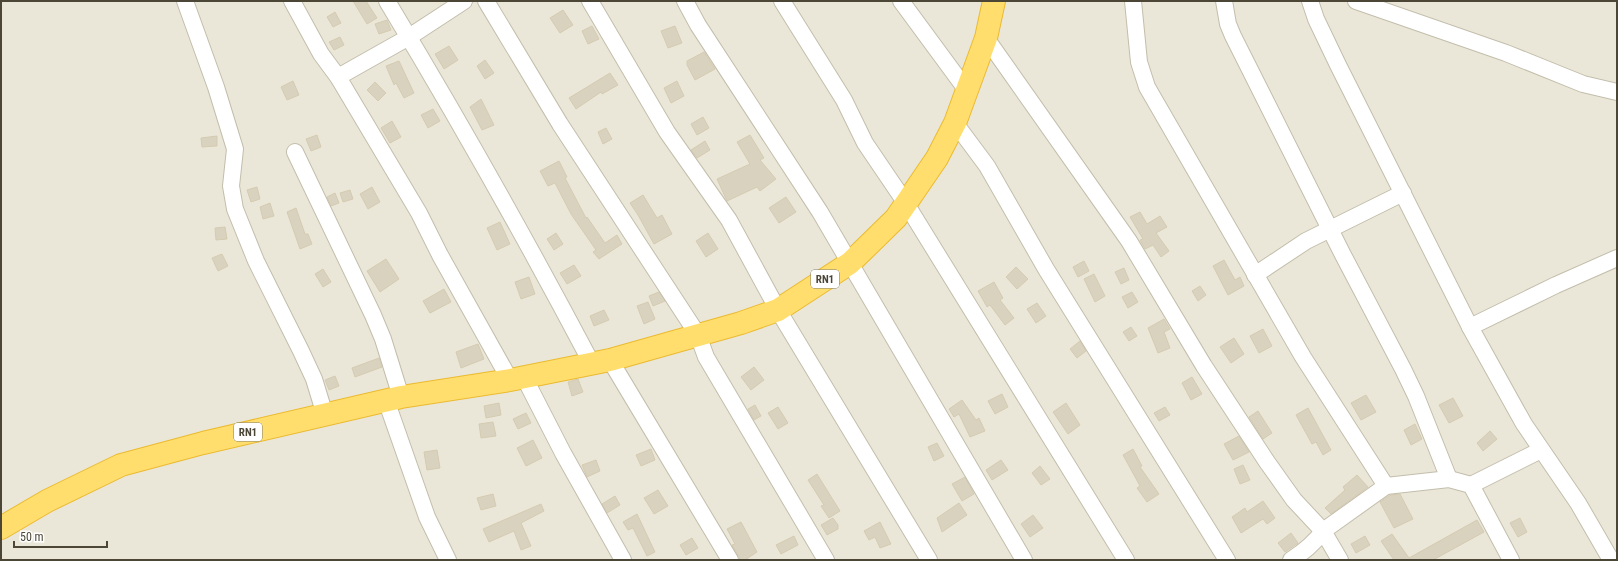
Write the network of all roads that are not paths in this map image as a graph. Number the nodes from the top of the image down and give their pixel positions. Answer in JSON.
{"nodes":[{"id":1,"x":184,"y":1,"type":"edge"},
{"id":2,"x":292,"y":1,"type":"edge"},
{"id":3,"x":387,"y":1,"type":"edge"},
{"id":4,"x":464,"y":1,"type":"edge"},
{"id":5,"x":486,"y":1,"type":"edge"},
{"id":6,"x":590,"y":1,"type":"edge"},
{"id":7,"x":685,"y":1,"type":"edge"},
{"id":8,"x":782,"y":1,"type":"edge"},
{"id":9,"x":901,"y":1,"type":"edge"},
{"id":10,"x":994,"y":1,"type":"edge"},
{"id":11,"x":1133,"y":1,"type":"edge"},
{"id":12,"x":1224,"y":1,"type":"edge"},
{"id":13,"x":1310,"y":1,"type":"edge"},
{"id":14,"x":1356,"y":1,"type":"edge"},
{"id":15,"x":409,"y":37,"type":"junction"},
{"id":16,"x":986,"y":38,"type":"junction"},
{"id":17,"x":338,"y":78,"type":"junction"},
{"id":18,"x":968,"y":92,"type":"junction"},
{"id":19,"x":1617,"y":92,"type":"edge"},
{"id":20,"x":955,"y":123,"type":"junction"},
{"id":21,"x":294,"y":152,"type":"dead end"},
{"id":22,"x":1403,"y":193,"type":"junction"},
{"id":23,"x":905,"y":202,"type":"junction"},
{"id":24,"x":1330,"y":228,"type":"junction"},
{"id":25,"x":1617,"y":258,"type":"edge"},
{"id":26,"x":850,"y":263,"type":"junction"},
{"id":27,"x":1255,"y":275,"type":"junction"},
{"id":28,"x":778,"y":310,"type":"junction"},
{"id":29,"x":1470,"y":327,"type":"junction"},
{"id":30,"x":698,"y":335,"type":"junction"},
{"id":31,"x":601,"y":362,"type":"junction"},
{"id":32,"x":517,"y":378,"type":"junction"},
{"id":33,"x":393,"y":398,"type":"junction"},
{"id":34,"x":325,"y":415,"type":"junction"},
{"id":35,"x":1541,"y":450,"type":"junction"},
{"id":36,"x":1449,"y":479,"type":"junction"},
{"id":37,"x":1471,"y":485,"type":"junction"},
{"id":38,"x":1386,"y":486,"type":"junction"},
{"id":39,"x":1,"y":528,"type":"edge"},
{"id":40,"x":1323,"y":531,"type":"junction"},
{"id":41,"x":448,"y":560,"type":"edge"},
{"id":42,"x":623,"y":560,"type":"edge"},
{"id":43,"x":730,"y":560,"type":"edge"},
{"id":44,"x":826,"y":560,"type":"edge"},
{"id":45,"x":928,"y":560,"type":"edge"},
{"id":46,"x":1024,"y":560,"type":"edge"},
{"id":47,"x":1126,"y":560,"type":"edge"},
{"id":48,"x":1227,"y":560,"type":"edge"},
{"id":49,"x":1290,"y":560,"type":"edge"},
{"id":50,"x":1340,"y":560,"type":"edge"},
{"id":51,"x":1511,"y":560,"type":"edge"},
{"id":52,"x":1611,"y":560,"type":"edge"}],
"edges":[{"from":1,"to":34,"type":"street"},
{"from":2,"to":17,"type":"street"},
{"from":3,"to":15,"type":"street"},
{"from":4,"to":15,"type":"street"},
{"from":5,"to":30,"type":"street"},
{"from":6,"to":28,"type":"street"},
{"from":7,"to":26,"type":"street"},
{"from":8,"to":23,"type":"street"},
{"from":9,"to":18,"type":"street"},
{"from":10,"to":16,"type":"highway","number":"RN1"},
{"from":11,"to":27,"type":"street"},
{"from":12,"to":24,"type":"street"},
{"from":13,"to":22,"type":"street"},
{"from":14,"to":19,"type":"street"},
{"from":15,"to":17,"type":"street"},
{"from":15,"to":31,"type":"street"},
{"from":16,"to":18,"type":"highway","number":"RN1"},
{"from":16,"to":40,"type":"street"},
{"from":17,"to":32,"type":"street"},
{"from":18,"to":20,"type":"highway","number":"RN1"},
{"from":20,"to":23,"type":"highway","number":"RN1"},
{"from":20,"to":48,"type":"street"},
{"from":21,"to":33,"type":"street"},
{"from":22,"to":24,"type":"street"},
{"from":22,"to":29,"type":"street"},
{"from":23,"to":26,"type":"highway","number":"RN1"},
{"from":23,"to":47,"type":"street"},
{"from":24,"to":27,"type":"street"},
{"from":24,"to":36,"type":"street"},
{"from":25,"to":29,"type":"street"},
{"from":26,"to":28,"type":"highway","number":"RN1"},
{"from":26,"to":46,"type":"street"},
{"from":27,"to":38,"type":"street"},
{"from":28,"to":30,"type":"highway","number":"RN1"},
{"from":28,"to":45,"type":"street"},
{"from":29,"to":35,"type":"street"},
{"from":30,"to":31,"type":"highway","number":"RN1"},
{"from":30,"to":44,"type":"street"},
{"from":31,"to":32,"type":"highway","number":"RN1"},
{"from":31,"to":43,"type":"street"},
{"from":32,"to":33,"type":"highway","number":"RN1"},
{"from":32,"to":42,"type":"street"},
{"from":33,"to":34,"type":"highway","number":"RN1"},
{"from":33,"to":41,"type":"street"},
{"from":34,"to":39,"type":"highway","number":"RN1"},
{"from":35,"to":37,"type":"street"},
{"from":35,"to":52,"type":"street"},
{"from":36,"to":37,"type":"street"},
{"from":36,"to":38,"type":"street"},
{"from":37,"to":51,"type":"street"},
{"from":38,"to":40,"type":"street"},
{"from":40,"to":49,"type":"street"},
{"from":40,"to":50,"type":"street"}]}
